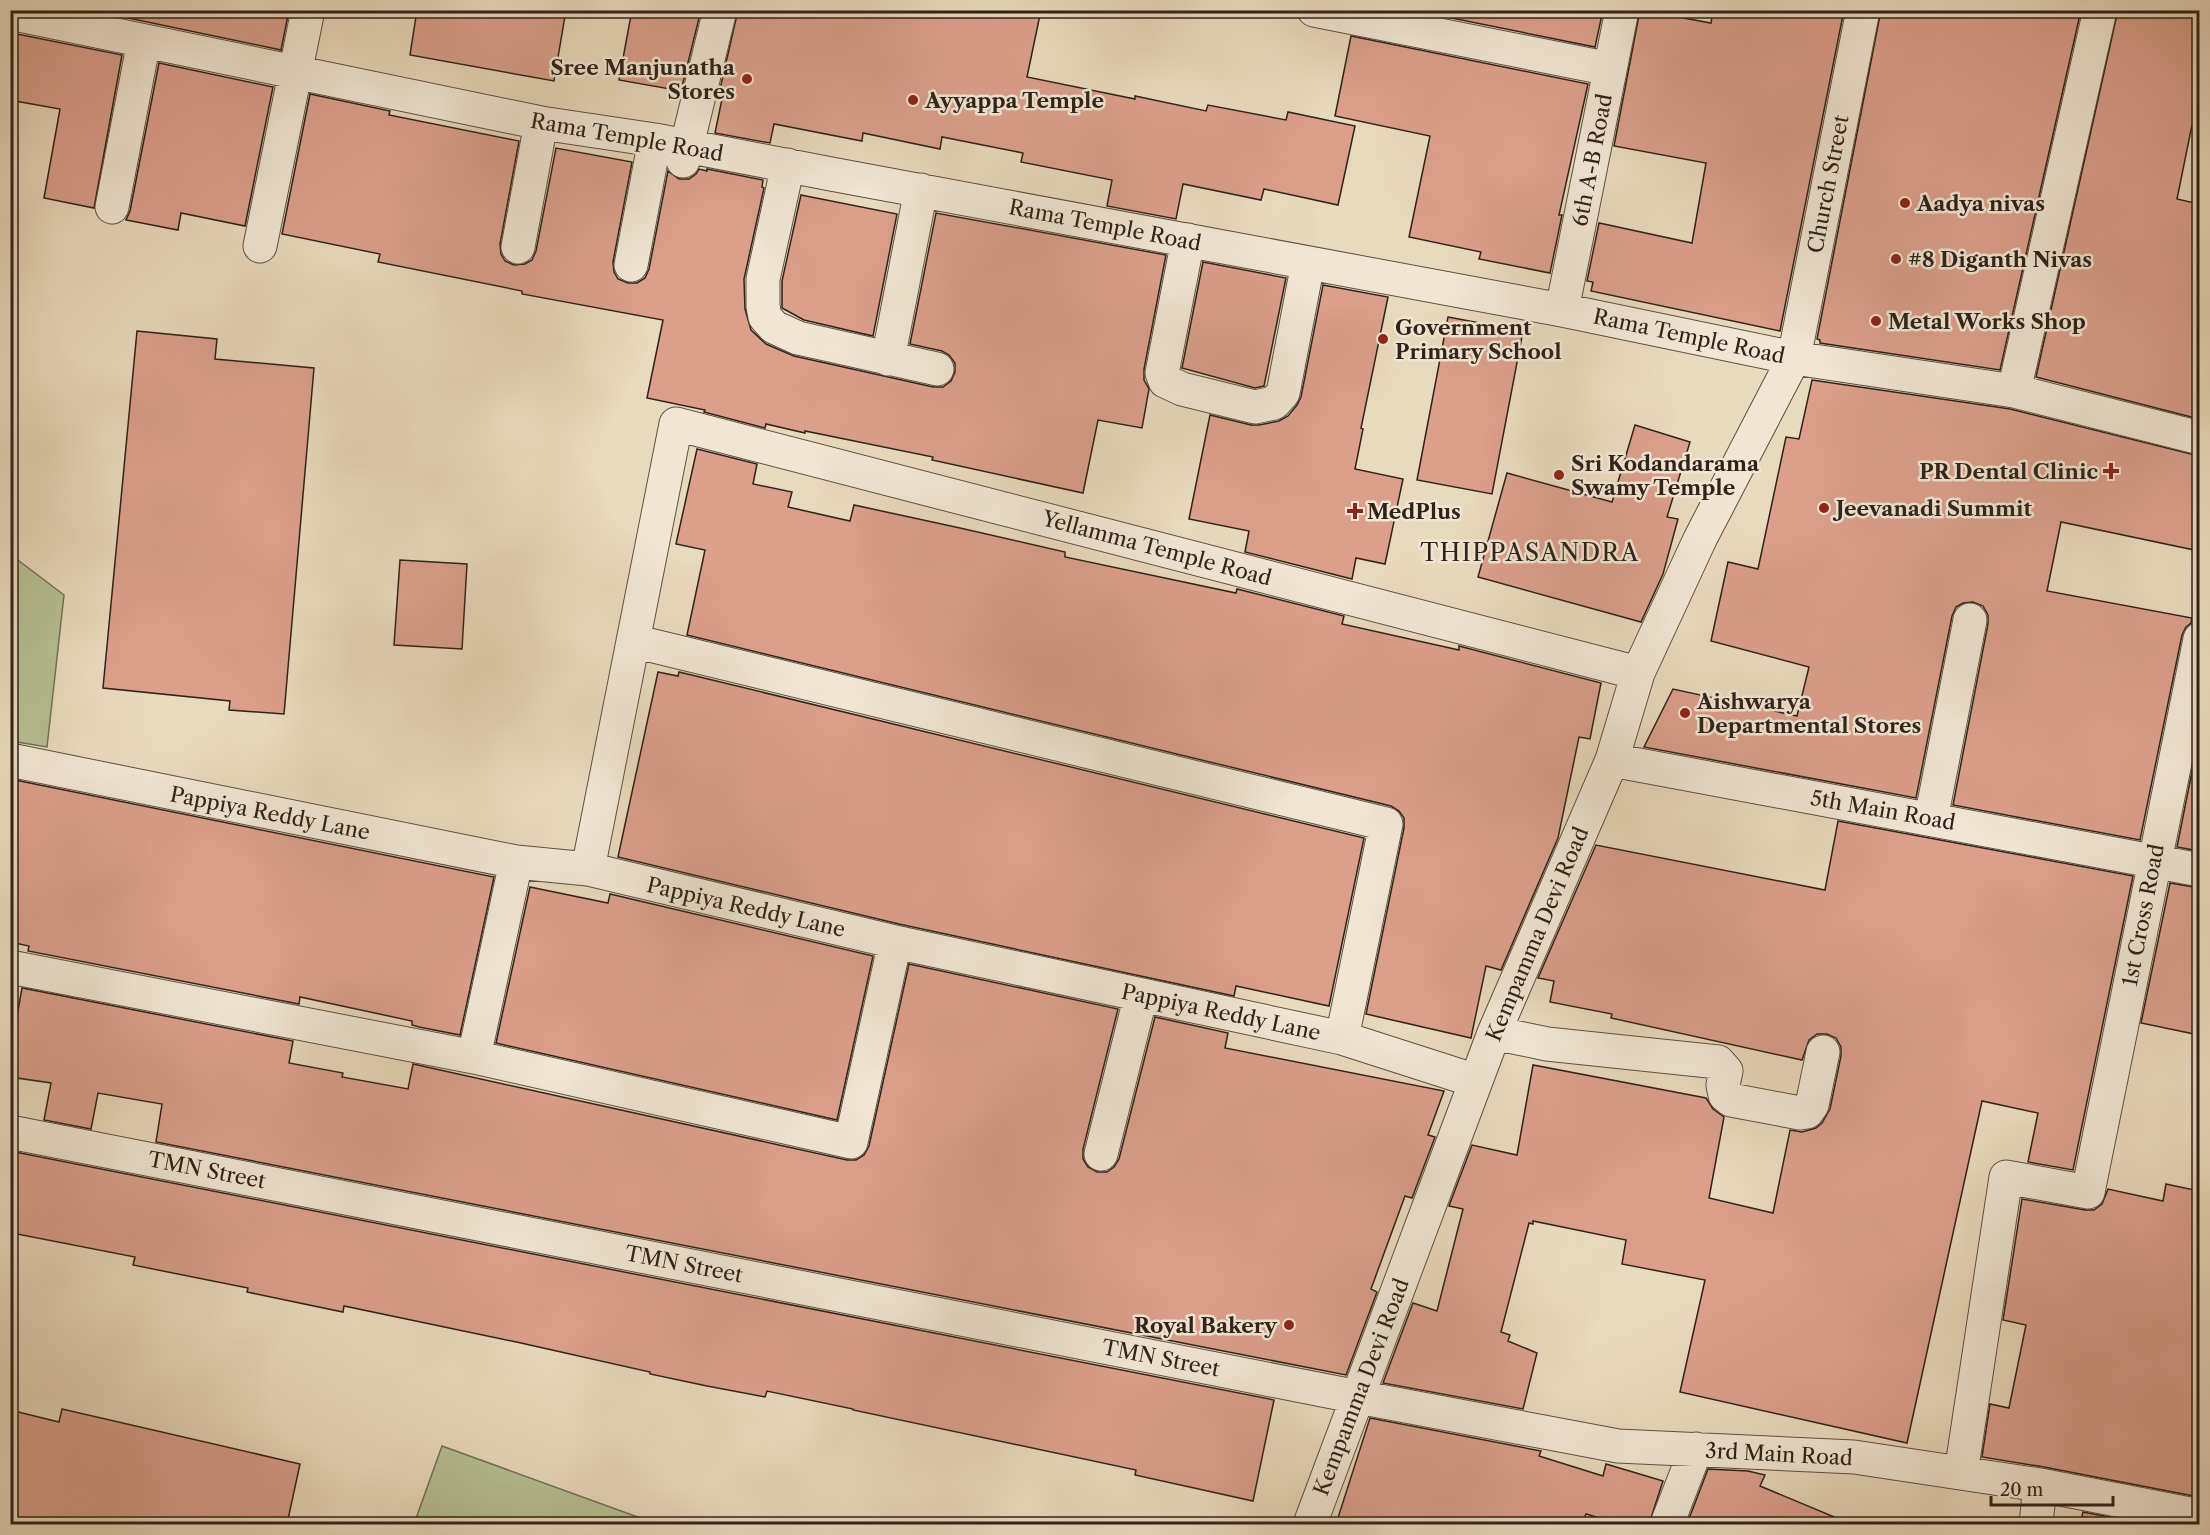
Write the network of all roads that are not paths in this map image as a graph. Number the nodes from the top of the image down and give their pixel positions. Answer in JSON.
{"nodes":[{"id":1,"x":308,"y":10,"type":"edge"},
{"id":2,"x":720,"y":10,"type":"edge"},
{"id":3,"x":1314,"y":10,"type":"edge"},
{"id":4,"x":1623,"y":10,"type":"edge"},
{"id":5,"x":1863,"y":10,"type":"edge"},
{"id":6,"x":2100,"y":10,"type":"edge"},
{"id":7,"x":10,"y":13,"type":"edge"},
{"id":8,"x":144,"y":41,"type":"junction"},
{"id":9,"x":1610,"y":69,"type":"junction"},
{"id":10,"x":295,"y":72,"type":"junction"},
{"id":11,"x":649,"y":148,"type":"junction"},
{"id":12,"x":919,"y":198,"type":"junction"},
{"id":13,"x":112,"y":207,"type":"dead end"},
{"id":14,"x":260,"y":246,"type":"dead end"},
{"id":15,"x":518,"y":247,"type":"dead end"},
{"id":16,"x":1219,"y":251,"type":"junction"},
{"id":17,"x":1308,"y":263,"type":"junction"},
{"id":18,"x":632,"y":265,"type":"dead end"},
{"id":19,"x":1562,"y":310,"type":"junction"},
{"id":20,"x":1794,"y":358,"type":"junction"},
{"id":21,"x":888,"y":359,"type":"junction"},
{"id":22,"x":937,"y":369,"type":"dead end"},
{"id":23,"x":2014,"y":391,"type":"junction"},
{"id":24,"x":2199,"y":438,"type":"edge"},
{"id":25,"x":1970,"y":620,"type":"dead end"},
{"id":26,"x":2199,"y":639,"type":"edge"},
{"id":27,"x":633,"y":641,"type":"junction"},
{"id":28,"x":1638,"y":673,"type":"junction"},
{"id":29,"x":10,"y":760,"type":"edge"},
{"id":30,"x":1612,"y":760,"type":"junction"},
{"id":31,"x":1931,"y":819,"type":"junction"},
{"id":32,"x":2154,"y":860,"type":"junction"},
{"id":33,"x":516,"y":862,"type":"junction"},
{"id":34,"x":588,"y":869,"type":"junction"},
{"id":35,"x":2199,"y":870,"type":"edge"},
{"id":36,"x":895,"y":942,"type":"junction"},
{"id":37,"x":10,"y":967,"type":"edge"},
{"id":38,"x":1142,"y":995,"type":"junction"},
{"id":39,"x":1494,"y":1034,"type":"junction"},
{"id":40,"x":1341,"y":1038,"type":"junction"},
{"id":41,"x":1823,"y":1052,"type":"dead end"},
{"id":42,"x":474,"y":1057,"type":"junction"},
{"id":43,"x":1476,"y":1081,"type":"junction"},
{"id":44,"x":10,"y":1132,"type":"edge"},
{"id":45,"x":1101,"y":1154,"type":"dead end"},
{"id":46,"x":1358,"y":1397,"type":"junction"},
{"id":47,"x":1696,"y":1449,"type":"junction"},
{"id":48,"x":1961,"y":1473,"type":"junction"},
{"id":49,"x":2040,"y":1485,"type":"junction"},
{"id":50,"x":2199,"y":1516,"type":"edge"},
{"id":51,"x":1310,"y":1524,"type":"edge"},
{"id":52,"x":1666,"y":1524,"type":"edge"},
{"id":53,"x":2036,"y":1524,"type":"edge"}],
"edges":[{"from":1,"to":10,"type":"street"},
{"from":2,"to":11,"type":"street"},
{"from":3,"to":9,"type":"street"},
{"from":4,"to":9,"type":"street","name":"6th A-B Road"},
{"from":5,"to":20,"type":"street","name":"Church Street"},
{"from":6,"to":23,"type":"street"},
{"from":7,"to":8,"type":"street","name":"Rama Temple Road"},
{"from":8,"to":10,"type":"street","name":"Rama Temple Road"},
{"from":8,"to":13,"type":"street"},
{"from":9,"to":19,"type":"street","name":"6th A-B Road"},
{"from":10,"to":11,"type":"street","name":"Rama Temple Road"},
{"from":10,"to":14,"type":"street"},
{"from":11,"to":12,"type":"street","name":"Rama Temple Road"},
{"from":11,"to":15,"type":"street"},
{"from":11,"to":18,"type":"street"},
{"from":11,"to":21,"type":"street"},
{"from":12,"to":16,"type":"street","name":"Rama Temple Road"},
{"from":12,"to":21,"type":"street"},
{"from":16,"to":17,"type":"street","name":"Rama Temple Road"},
{"from":16,"to":17,"type":"street"},
{"from":17,"to":19,"type":"street","name":"Rama Temple Road"},
{"from":19,"to":20,"type":"street","name":"Rama Temple Road"},
{"from":20,"to":23,"type":"street","name":"Rama Temple Road"},
{"from":20,"to":28,"type":"street","name":"Kempamma Devi Road"},
{"from":21,"to":22,"type":"street"},
{"from":23,"to":24,"type":"street","name":"Rama Temple Road"},
{"from":25,"to":31,"type":"street"},
{"from":26,"to":32,"type":"street","name":"1st Cross Road"},
{"from":27,"to":28,"type":"street","name":"Yellamma Temple Road"},
{"from":27,"to":34,"type":"street"},
{"from":27,"to":40,"type":"street"},
{"from":28,"to":30,"type":"street","name":"Kempamma Devi Road"},
{"from":29,"to":33,"type":"street","name":"Pappiya Reddy Lane"},
{"from":30,"to":31,"type":"street","name":"5th Main Road"},
{"from":30,"to":39,"type":"street","name":"Kempamma Devi Road"},
{"from":31,"to":32,"type":"street","name":"5th Main Road"},
{"from":32,"to":35,"type":"street","name":"5th Main Road"},
{"from":32,"to":48,"type":"street","name":"1st Cross Road"},
{"from":33,"to":34,"type":"street","name":"Pappiya Reddy Lane"},
{"from":33,"to":42,"type":"street"},
{"from":34,"to":36,"type":"street","name":"Pappiya Reddy Lane"},
{"from":36,"to":38,"type":"street","name":"Pappiya Reddy Lane"},
{"from":36,"to":42,"type":"street"},
{"from":37,"to":42,"type":"street"},
{"from":38,"to":40,"type":"street","name":"Pappiya Reddy Lane"},
{"from":38,"to":45,"type":"street"},
{"from":39,"to":41,"type":"street"},
{"from":39,"to":43,"type":"street","name":"Kempamma Devi Road"},
{"from":40,"to":43,"type":"street","name":"Pappiya Reddy Lane"},
{"from":43,"to":46,"type":"street","name":"Kempamma Devi Road"},
{"from":44,"to":46,"type":"street","name":"TMN Street"},
{"from":46,"to":47,"type":"street","name":"3rd Main Road"},
{"from":46,"to":51,"type":"street","name":"Kempamma Devi Road"},
{"from":47,"to":48,"type":"street","name":"3rd Main Road"},
{"from":47,"to":52,"type":"street"},
{"from":48,"to":49,"type":"street","name":"3rd Main Road"},
{"from":49,"to":50,"type":"street","name":"3rd Main Road"},
{"from":49,"to":53,"type":"street"}]}
